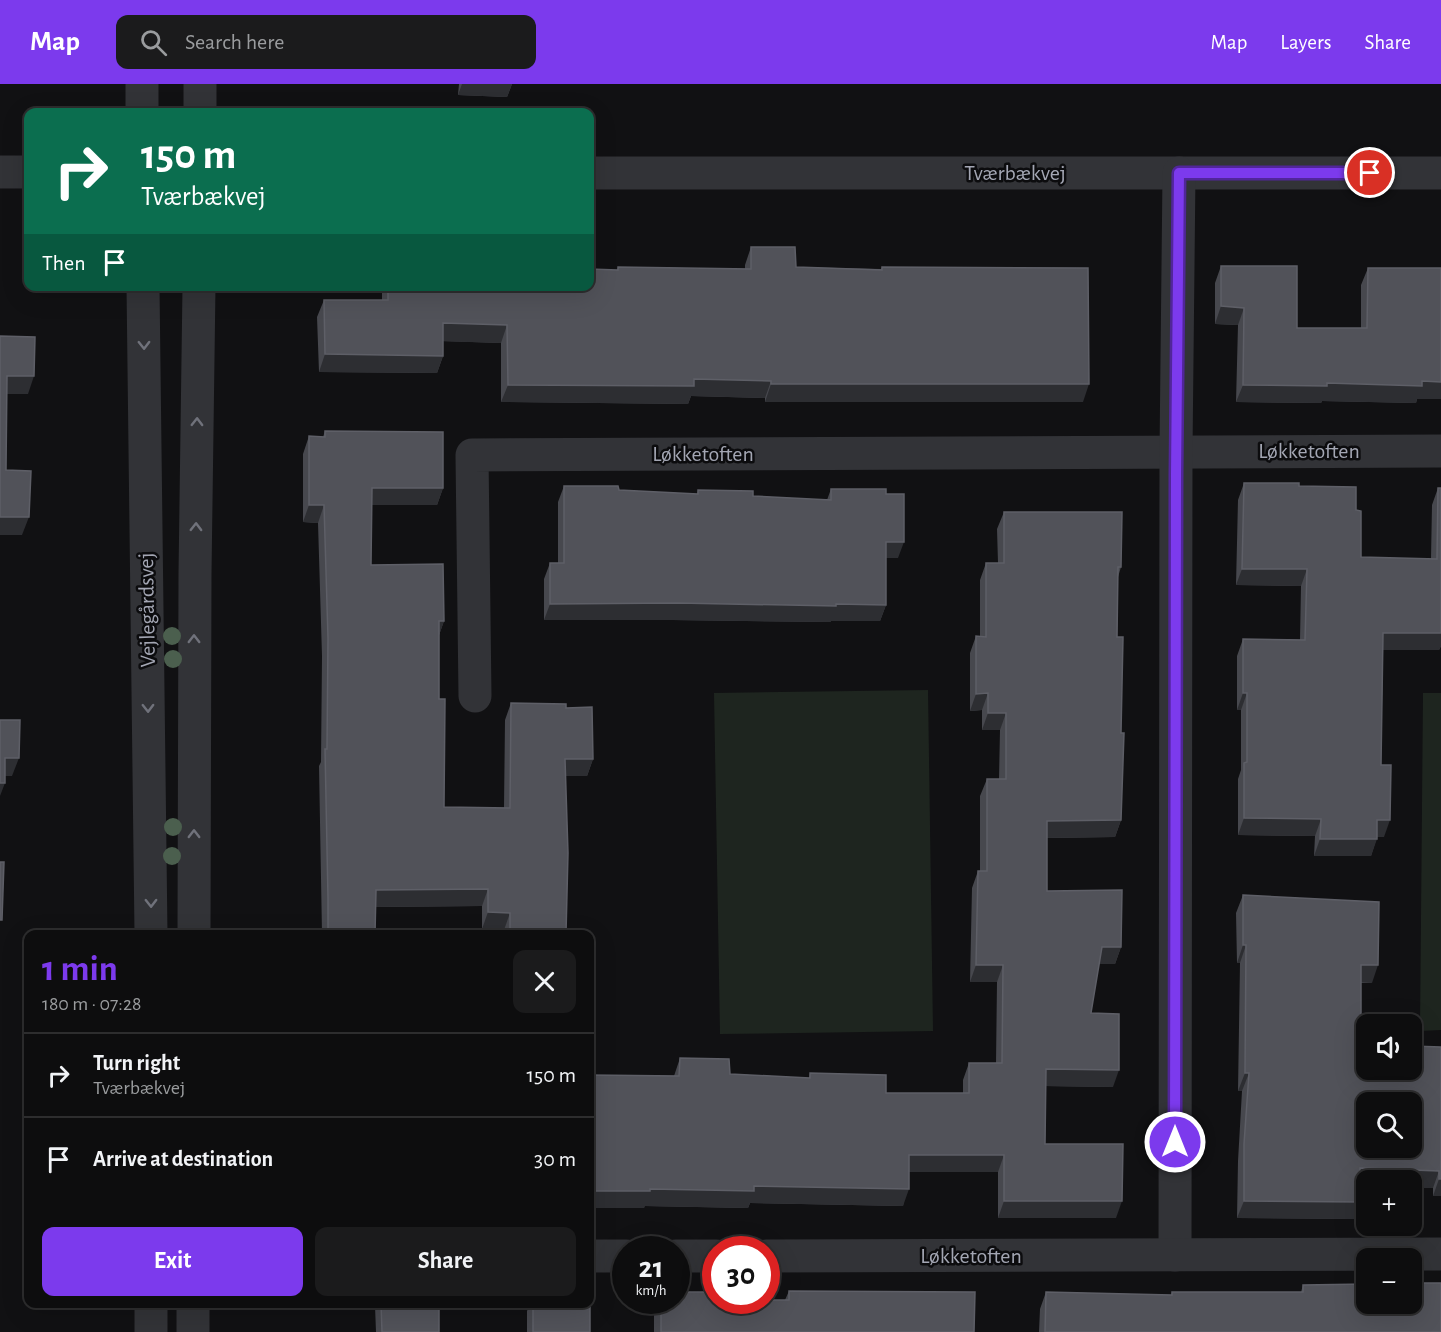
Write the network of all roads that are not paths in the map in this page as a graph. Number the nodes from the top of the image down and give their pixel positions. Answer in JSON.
{"nodes":[{"id":1,"x":142,"y":84,"type":"edge"},
{"id":2,"x":200,"y":84,"type":"edge"},
{"id":3,"x":142,"y":108,"type":"edge"},
{"id":4,"x":200,"y":108,"type":"edge"},
{"id":5,"x":0,"y":172,"type":"edge"},
{"id":6,"x":24,"y":172,"type":"edge"},
{"id":7,"x":594,"y":173,"type":"edge"},
{"id":8,"x":1179,"y":173,"type":"junction"},
{"id":9,"x":1441,"y":173,"type":"edge"},
{"id":10,"x":143,"y":291,"type":"edge"},
{"id":11,"x":199,"y":291,"type":"edge"},
{"id":12,"x":1176,"y":451,"type":"junction"},
{"id":13,"x":1441,"y":451,"type":"edge"},
{"id":14,"x":476,"y":696,"type":"dead end"},
{"id":15,"x":151,"y":930,"type":"edge"},
{"id":16,"x":194,"y":930,"type":"edge"},
{"id":17,"x":1441,"y":1254,"type":"edge"},
{"id":18,"x":1175,"y":1255,"type":"junction"},
{"id":19,"x":594,"y":1256,"type":"edge"},
{"id":20,"x":612,"y":1256,"type":"edge"},
{"id":21,"x":780,"y":1256,"type":"edge"},
{"id":22,"x":151,"y":1308,"type":"edge"},
{"id":23,"x":193,"y":1308,"type":"edge"},
{"id":24,"x":151,"y":1332,"type":"edge"},
{"id":25,"x":193,"y":1332,"type":"edge"}],
"edges":[{"from":1,"to":3,"type":"street"},
{"from":2,"to":4,"type":"street"},
{"from":5,"to":6,"type":"street"},
{"from":7,"to":8,"type":"street","name":"Tværbækvej"},
{"from":8,"to":9,"type":"street","name":"Tværbækvej"},
{"from":8,"to":12,"type":"street"},
{"from":10,"to":15,"type":"street","name":"Vejlegårdsvej","one_way":true},
{"from":16,"to":11,"type":"street","name":"Vejlegårdsvej","one_way":true},
{"from":12,"to":13,"type":"street","name":"Løkketoften"},
{"from":12,"to":14,"type":"street","name":"Løkketoften"},
{"from":12,"to":18,"type":"street"},
{"from":17,"to":18,"type":"street","name":"Løkketoften"},
{"from":18,"to":21,"type":"street","name":"Løkketoften"},
{"from":19,"to":20,"type":"street"},
{"from":22,"to":24,"type":"street"},
{"from":23,"to":25,"type":"street"}]}
